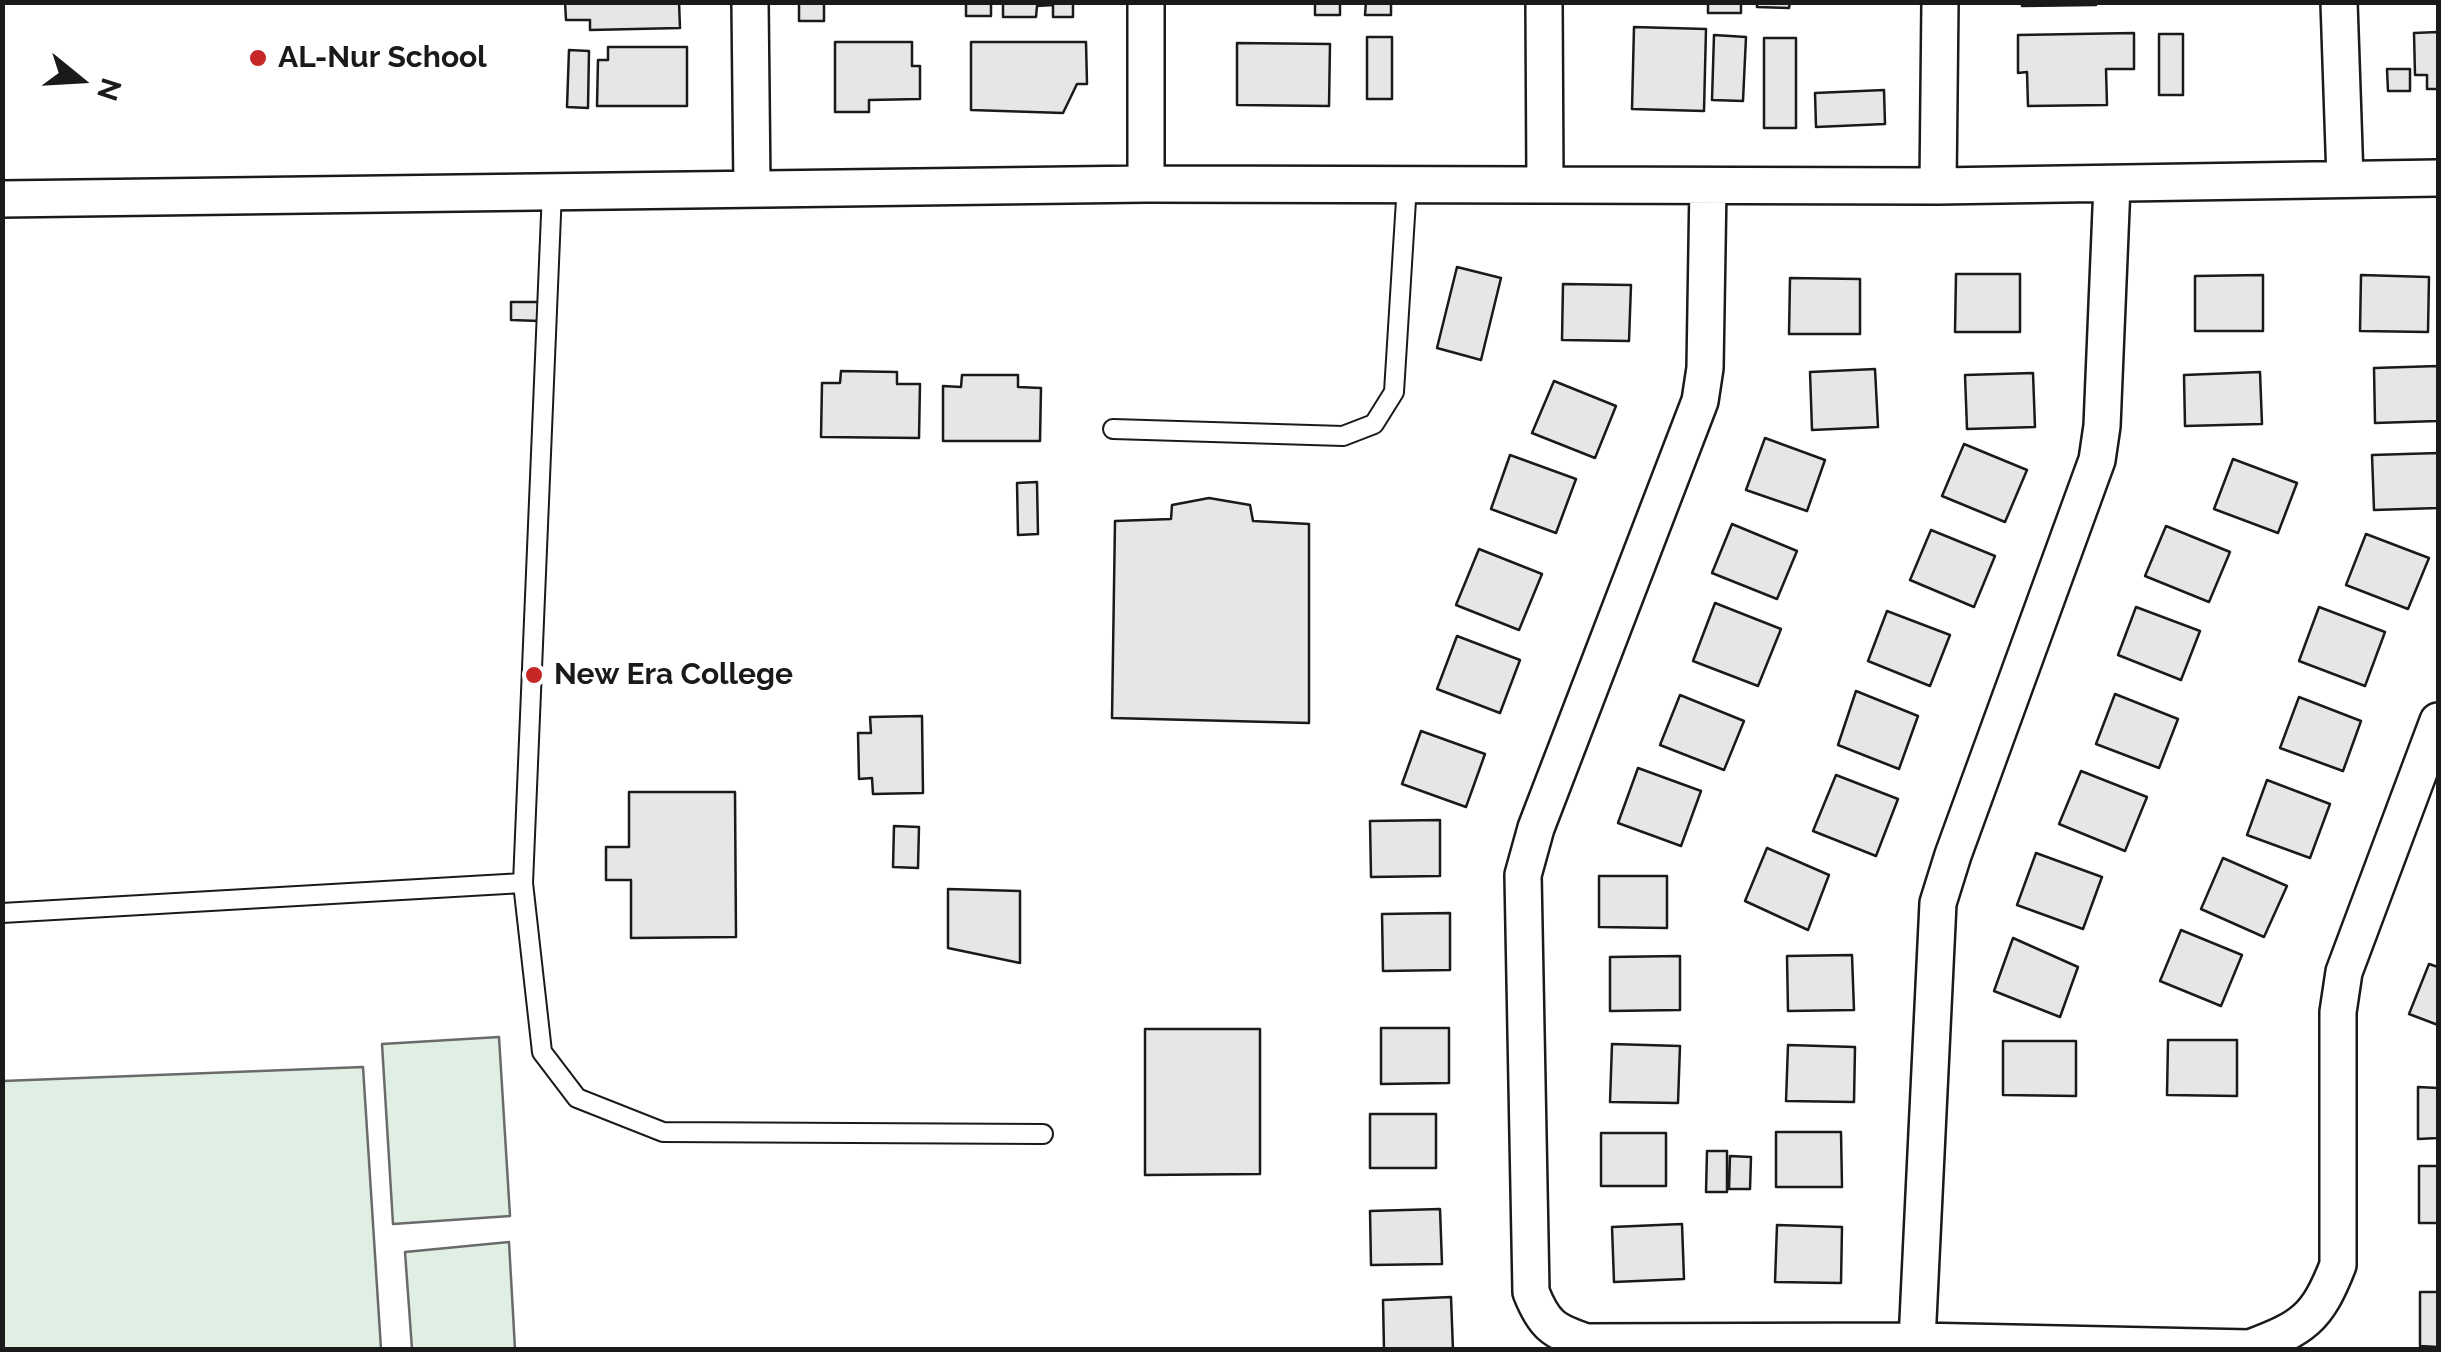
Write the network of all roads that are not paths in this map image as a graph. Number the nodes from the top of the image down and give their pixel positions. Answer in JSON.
{"nodes":[{"id":1,"x":750,"y":2,"type":"edge"},
{"id":2,"x":1146,"y":2,"type":"edge"},
{"id":3,"x":1544,"y":2,"type":"edge"},
{"id":4,"x":1940,"y":2,"type":"edge"},
{"id":5,"x":2338,"y":2,"type":"edge"},
{"id":6,"x":2438,"y":178,"type":"edge"},
{"id":7,"x":2346,"y":180,"type":"junction"},
{"id":8,"x":1146,"y":184,"type":"junction"},
{"id":9,"x":1407,"y":184,"type":"junction"},
{"id":10,"x":1545,"y":184,"type":"junction"},
{"id":11,"x":2112,"y":185,"type":"junction"},
{"id":12,"x":1708,"y":186,"type":"junction"},
{"id":13,"x":1938,"y":186,"type":"junction"},
{"id":14,"x":752,"y":188,"type":"junction"},
{"id":15,"x":552,"y":191,"type":"junction"},
{"id":16,"x":2,"y":199,"type":"edge"},
{"id":17,"x":1114,"y":429,"type":"dead end"},
{"id":18,"x":2438,"y":721,"type":"edge"},
{"id":19,"x":523,"y":883,"type":"junction"},
{"id":20,"x":2,"y":913,"type":"edge"},
{"id":21,"x":1044,"y":1134,"type":"dead end"},
{"id":22,"x":1917,"y":1341,"type":"junction"}],
"edges":[{"from":1,"to":14,"type":"street"},
{"from":2,"to":8,"type":"street"},
{"from":3,"to":10,"type":"street"},
{"from":4,"to":13,"type":"street"},
{"from":5,"to":7,"type":"street"},
{"from":6,"to":7,"type":"street"},
{"from":7,"to":11,"type":"street"},
{"from":8,"to":9,"type":"street"},
{"from":8,"to":14,"type":"street"},
{"from":9,"to":10,"type":"street"},
{"from":9,"to":17,"type":"lane"},
{"from":10,"to":12,"type":"street"},
{"from":11,"to":13,"type":"street"},
{"from":11,"to":22,"type":"street"},
{"from":12,"to":13,"type":"street"},
{"from":12,"to":22,"type":"street"},
{"from":14,"to":15,"type":"street"},
{"from":15,"to":16,"type":"street"},
{"from":15,"to":19,"type":"lane"},
{"from":18,"to":22,"type":"street"},
{"from":19,"to":20,"type":"lane"},
{"from":19,"to":21,"type":"lane"}]}
